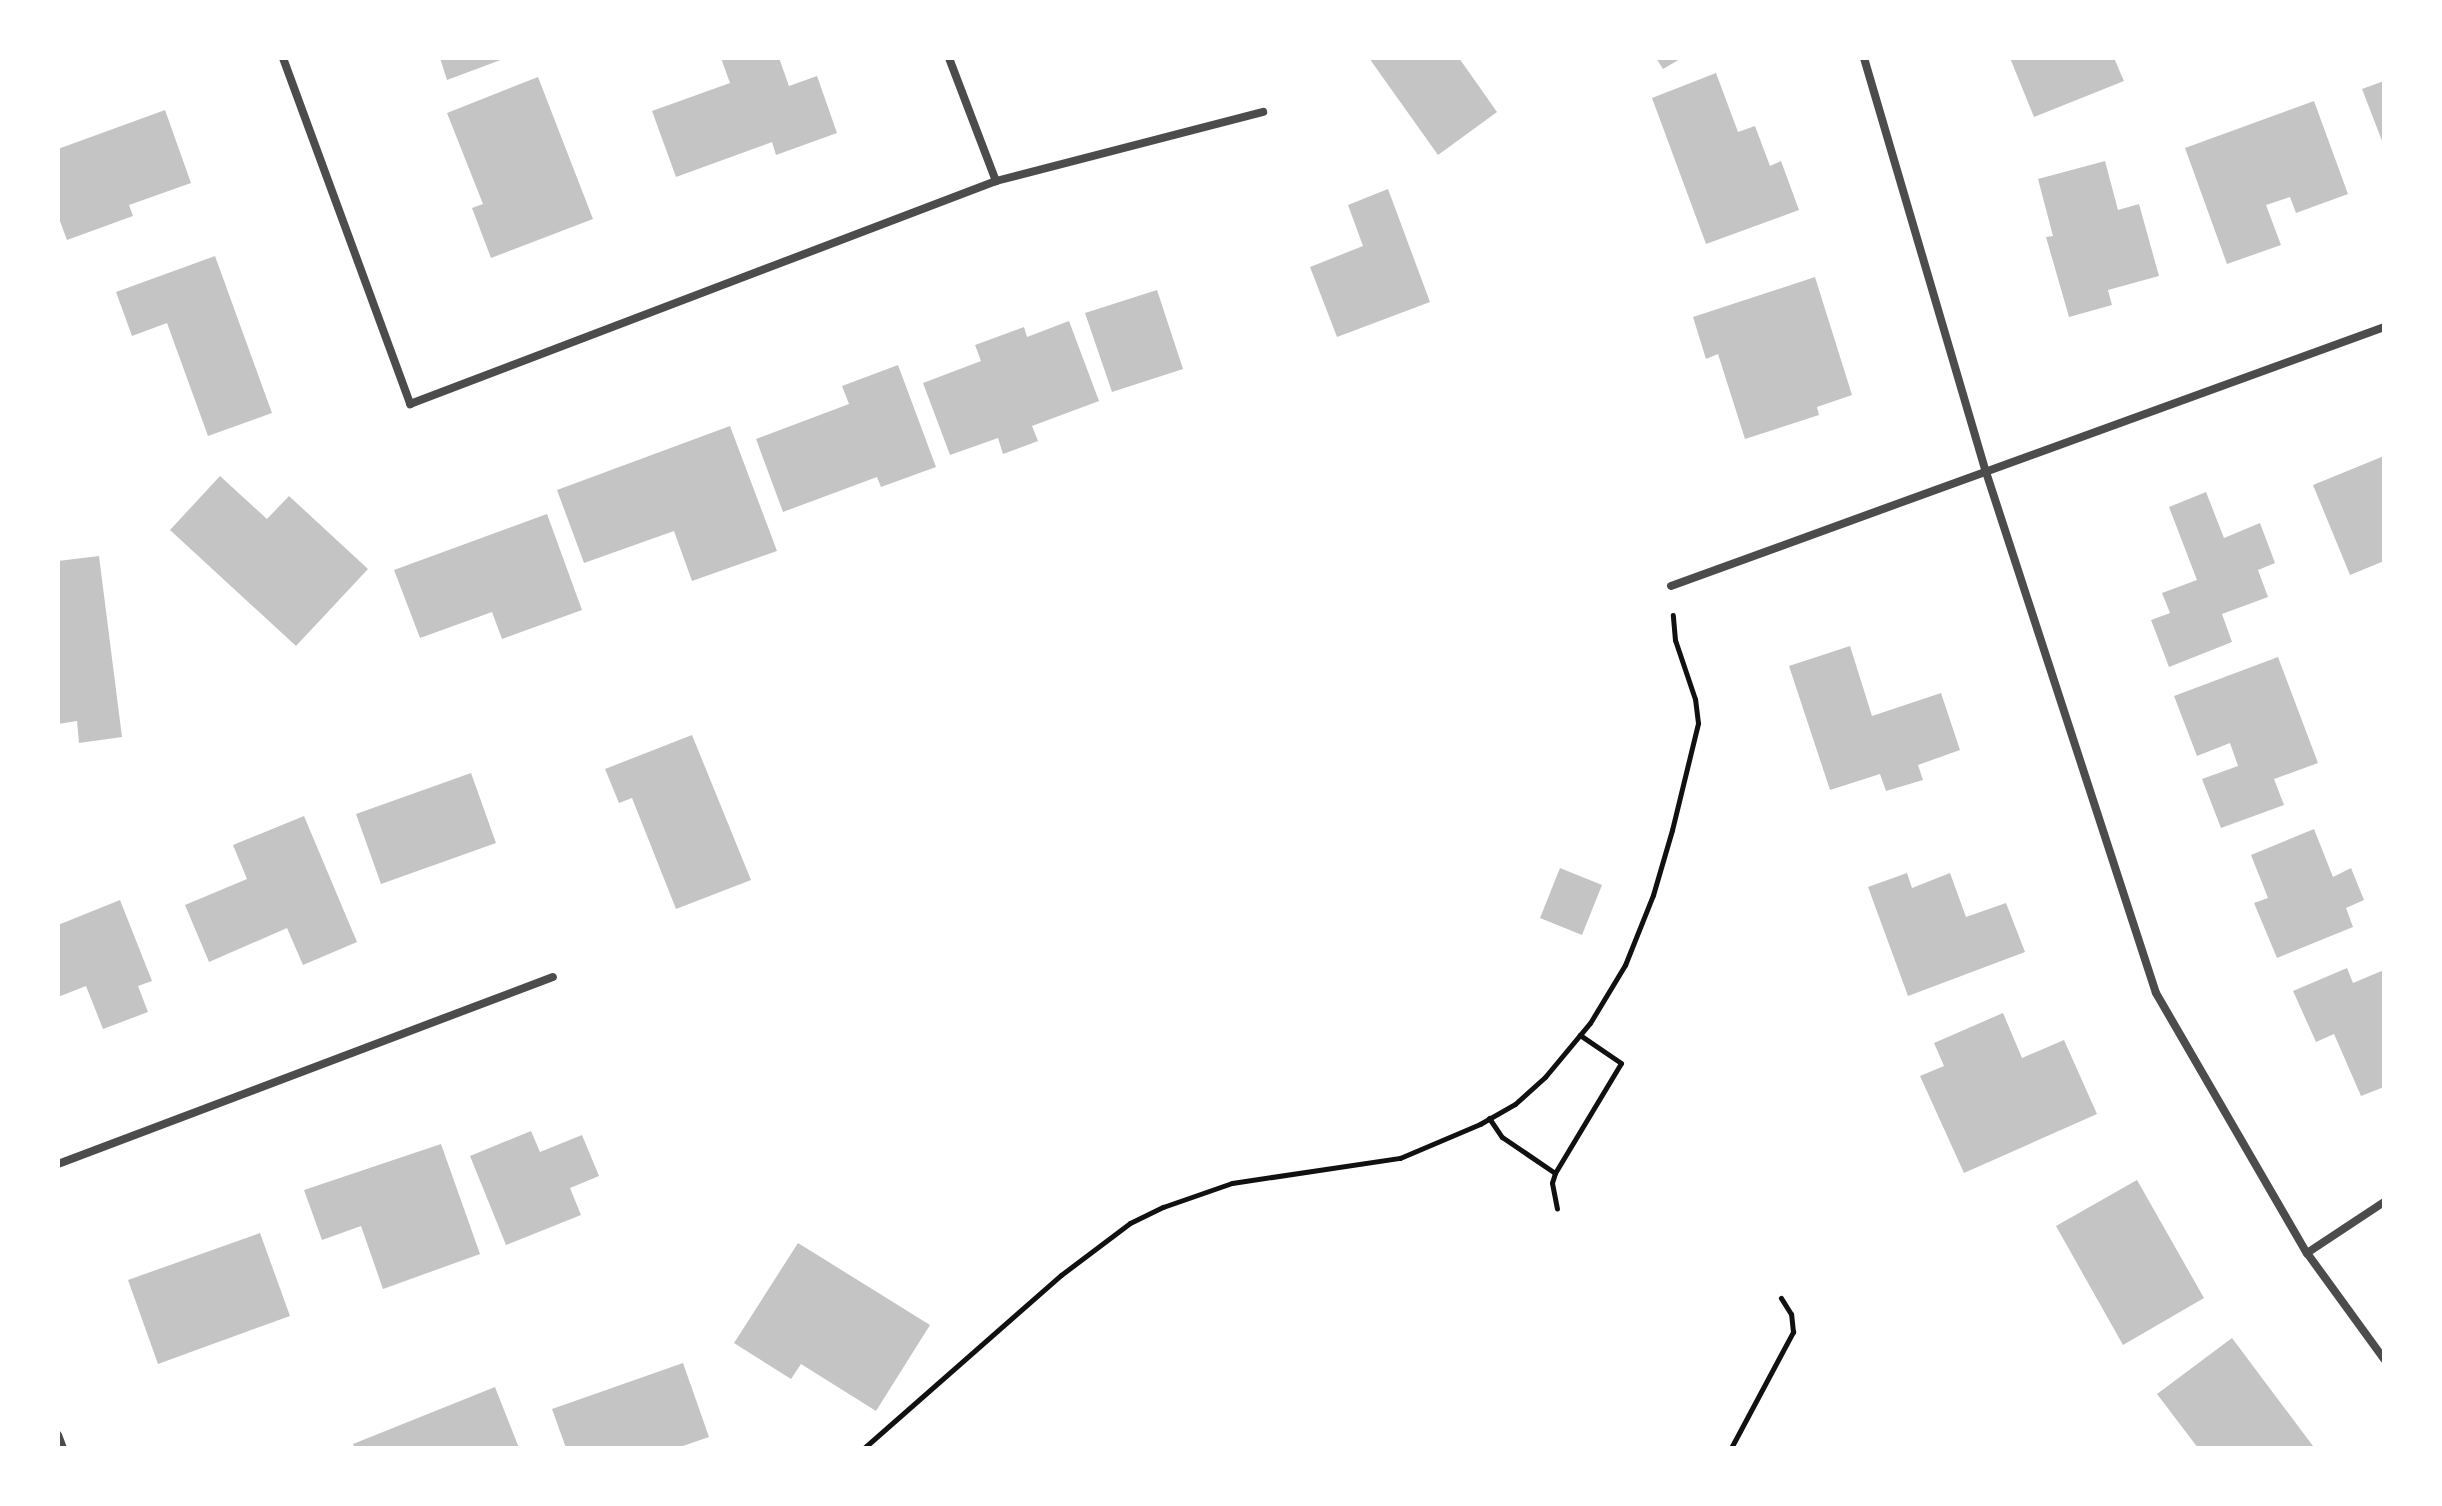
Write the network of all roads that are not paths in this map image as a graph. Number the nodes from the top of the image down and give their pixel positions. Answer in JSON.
{"nodes":[{"id":1,"x":283,"y":58,"type":"edge"},
{"id":2,"x":949,"y":58,"type":"edge"},
{"id":3,"x":1864,"y":58,"type":"edge"},
{"id":4,"x":1263,"y":112,"type":"dead end"},
{"id":5,"x":996,"y":181,"type":"junction"},
{"id":6,"x":2384,"y":327,"type":"edge"},
{"id":7,"x":1986,"y":472,"type":"junction"},
{"id":8,"x":1671,"y":586,"type":"road end"},
{"id":9,"x":553,"y":977,"type":"dead end"},
{"id":10,"x":58,"y":1164,"type":"edge"},
{"id":11,"x":2384,"y":1202,"type":"edge"},
{"id":12,"x":2307,"y":1253,"type":"junction"},
{"id":13,"x":2384,"y":1359,"type":"edge"},
{"id":14,"x":58,"y":1435,"type":"edge"},
{"id":15,"x":63,"y":1448,"type":"edge"}],
"edges":[{"from":1,"to":5,"type":"street"},
{"from":2,"to":5,"type":"street"},
{"from":3,"to":7,"type":"street"},
{"from":4,"to":5,"type":"street"},
{"from":6,"to":7,"type":"street"},
{"from":7,"to":8,"type":"street"},
{"from":7,"to":12,"type":"street"},
{"from":9,"to":10,"type":"street"},
{"from":11,"to":12,"type":"street"},
{"from":12,"to":13,"type":"street"},
{"from":14,"to":15,"type":"street"}]}
